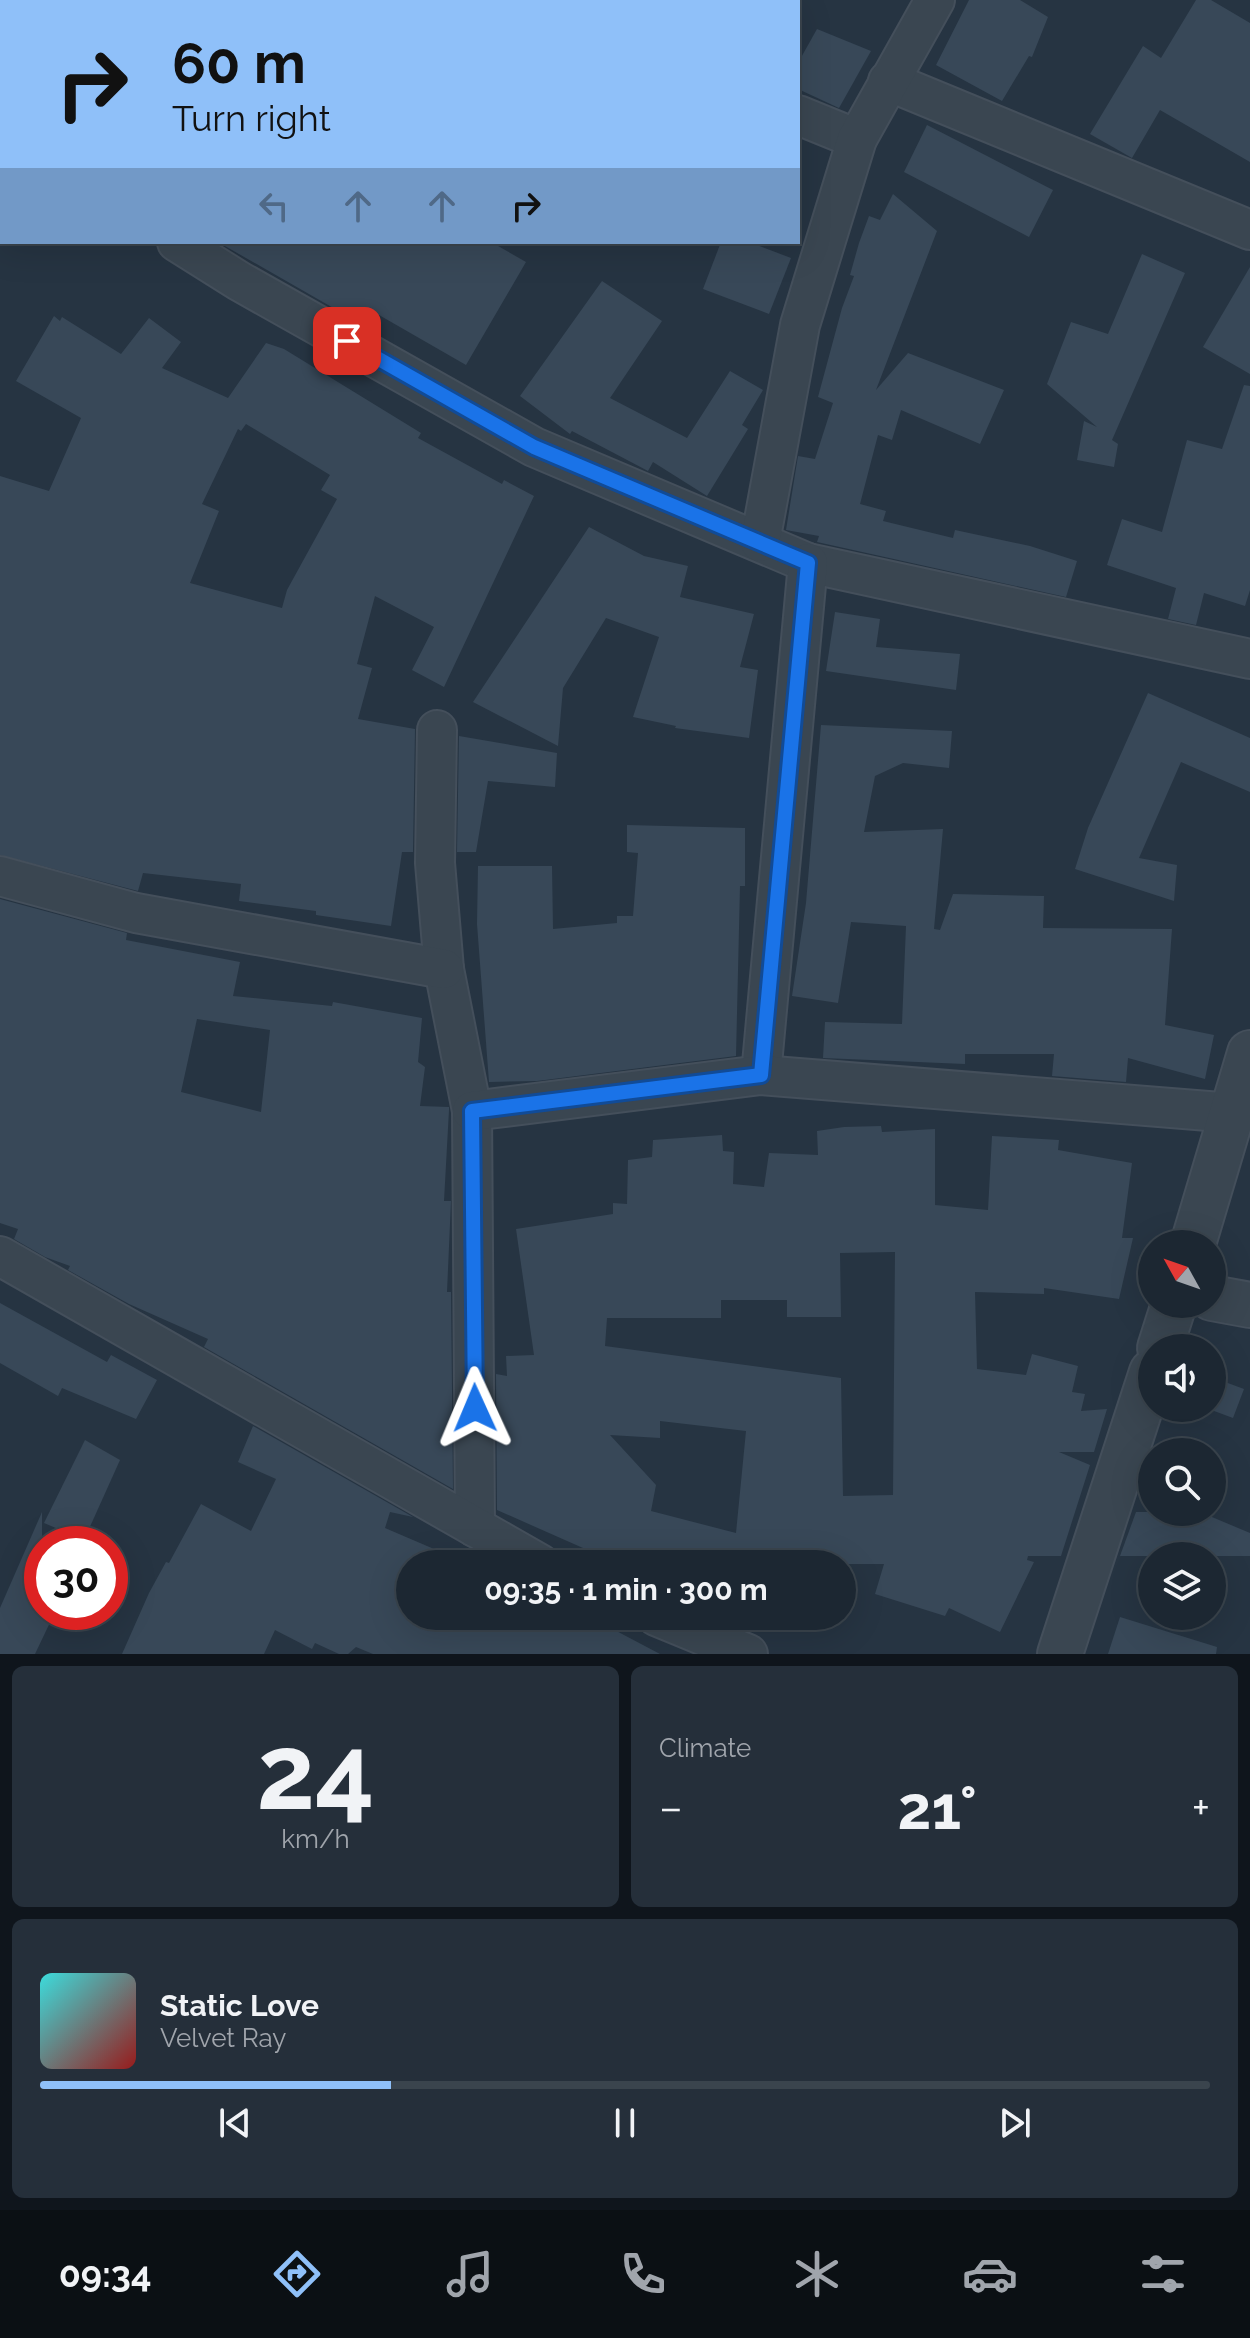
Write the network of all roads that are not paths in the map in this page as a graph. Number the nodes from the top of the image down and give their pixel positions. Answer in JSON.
{"nodes":[{"id":1,"x":935,"y":0,"type":"edge"},
{"id":2,"x":888,"y":81,"type":"junction"},
{"id":3,"x":800,"y":116,"type":"edge"},
{"id":4,"x":857,"y":139,"type":"junction"},
{"id":5,"x":1250,"y":230,"type":"edge"},
{"id":6,"x":180,"y":244,"type":"edge"},
{"id":7,"x":760,"y":542,"type":"junction"},
{"id":8,"x":808,"y":563,"type":"junction"},
{"id":9,"x":1250,"y":659,"type":"edge"},
{"id":10,"x":437,"y":730,"type":"dead end"},
{"id":11,"x":0,"y":876,"type":"edge"},
{"id":12,"x":444,"y":969,"type":"junction"},
{"id":13,"x":1250,"y":1053,"type":"edge"},
{"id":14,"x":761,"y":1075,"type":"junction"},
{"id":15,"x":472,"y":1111,"type":"junction"},
{"id":16,"x":1233,"y":1113,"type":"junction"},
{"id":17,"x":1197,"y":1230,"type":"edge"},
{"id":18,"x":0,"y":1256,"type":"edge"},
{"id":19,"x":1226,"y":1301,"type":"edge"},
{"id":20,"x":1250,"y":1305,"type":"edge"},
{"id":21,"x":1138,"y":1415,"type":"edge"},
{"id":22,"x":475,"y":1527,"type":"junction"},
{"id":23,"x":515,"y":1550,"type":"edge"},
{"id":24,"x":690,"y":1630,"type":"edge"},
{"id":25,"x":748,"y":1654,"type":"edge"},
{"id":26,"x":1060,"y":1654,"type":"edge"}],
"edges":[{"from":1,"to":2,"type":"street"},
{"from":2,"to":4,"type":"street"},
{"from":2,"to":5,"type":"street"},
{"from":3,"to":4,"type":"street"},
{"from":4,"to":7,"type":"street"},
{"from":6,"to":7,"type":"street"},
{"from":7,"to":8,"type":"street"},
{"from":8,"to":9,"type":"street"},
{"from":8,"to":14,"type":"street"},
{"from":10,"to":12,"type":"street"},
{"from":11,"to":12,"type":"street"},
{"from":12,"to":15,"type":"street"},
{"from":13,"to":16,"type":"street"},
{"from":14,"to":15,"type":"street"},
{"from":14,"to":16,"type":"street"},
{"from":15,"to":22,"type":"street"},
{"from":16,"to":17,"type":"street"},
{"from":18,"to":22,"type":"street"},
{"from":19,"to":20,"type":"street"},
{"from":21,"to":26,"type":"street"},
{"from":22,"to":23,"type":"street"},
{"from":24,"to":25,"type":"street"}]}
